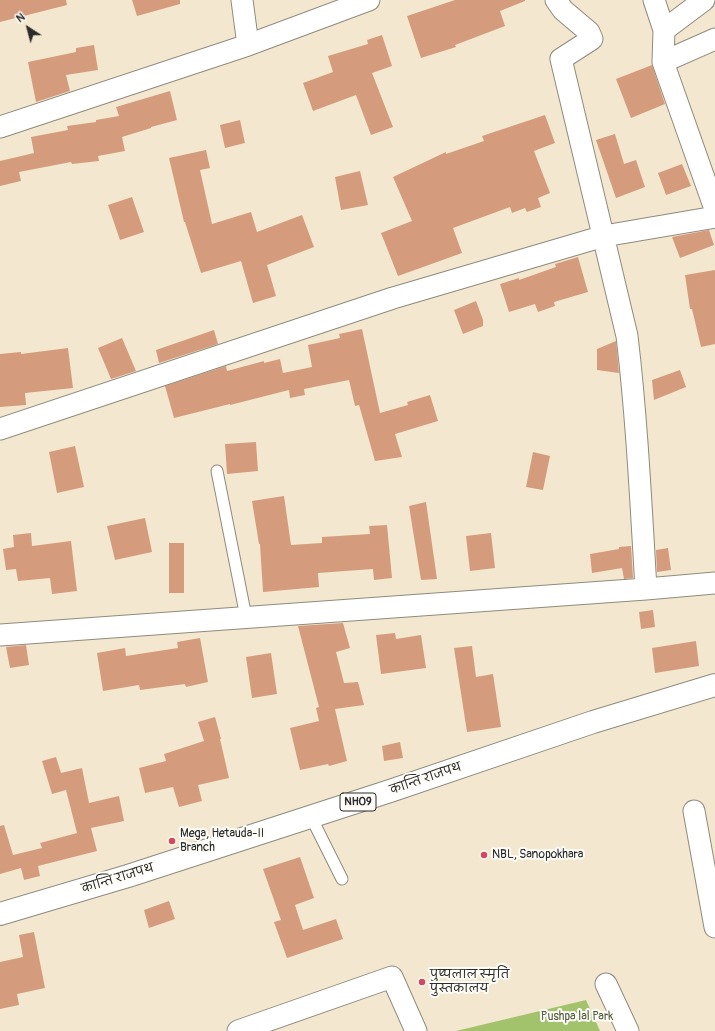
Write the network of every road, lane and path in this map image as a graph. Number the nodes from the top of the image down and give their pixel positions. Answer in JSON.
{"nodes":[{"id":1,"x":242,"y":0,"type":"edge"},
{"id":2,"x":369,"y":0,"type":"edge"},
{"id":3,"x":556,"y":0,"type":"edge"},
{"id":4,"x":654,"y":0,"type":"edge"},
{"id":5,"x":704,"y":0,"type":"edge"},
{"id":6,"x":664,"y":30,"type":"junction"},
{"id":7,"x":715,"y":39,"type":"edge"},
{"id":8,"x":248,"y":45,"type":"junction"},
{"id":9,"x":663,"y":62,"type":"junction"},
{"id":10,"x":0,"y":127,"type":"edge"},
{"id":11,"x":715,"y":209,"type":"edge"},
{"id":12,"x":715,"y":217,"type":"edge"},
{"id":13,"x":604,"y":236,"type":"junction"},
{"id":14,"x":0,"y":429,"type":"edge"},
{"id":15,"x":217,"y":471,"type":"dead end"},
{"id":16,"x":715,"y":583,"type":"edge"},
{"id":17,"x":646,"y":589,"type":"junction"},
{"id":18,"x":246,"y":617,"type":"junction"},
{"id":19,"x":0,"y":635,"type":"edge"},
{"id":20,"x":715,"y":685,"type":"edge"},
{"id":21,"x":694,"y":811,"type":"dead end"},
{"id":22,"x":311,"y":817,"type":"junction"},
{"id":23,"x":342,"y":879,"type":"dead end"},
{"id":24,"x":0,"y":914,"type":"edge"},
{"id":25,"x":715,"y":927,"type":"edge"},
{"id":26,"x":606,"y":984,"type":"dead end"},
{"id":27,"x":238,"y":1031,"type":"edge"},
{"id":28,"x":416,"y":1031,"type":"edge"},
{"id":29,"x":628,"y":1031,"type":"edge"}],
"edges":[{"from":1,"to":8,"type":"street"},
{"from":2,"to":8,"type":"street"},
{"from":3,"to":13,"type":"street"},
{"from":4,"to":6,"type":"street"},
{"from":5,"to":6,"type":"street"},
{"from":6,"to":9,"type":"street"},
{"from":7,"to":9,"type":"street"},
{"from":8,"to":10,"type":"street"},
{"from":9,"to":11,"type":"street"},
{"from":12,"to":13,"type":"street"},
{"from":13,"to":14,"type":"street"},
{"from":13,"to":17,"type":"street"},
{"from":15,"to":18,"type":"lane"},
{"from":16,"to":17,"type":"street"},
{"from":17,"to":18,"type":"street"},
{"from":18,"to":19,"type":"street"},
{"from":20,"to":22,"type":"main road","name":"कान्ति राजपथ","number":"NH09"},
{"from":21,"to":25,"type":"street"},
{"from":22,"to":23,"type":"lane"},
{"from":22,"to":24,"type":"main road","name":"कान्ति राजपथ","number":"NH09"},
{"from":26,"to":29,"type":"street"},
{"from":27,"to":28,"type":"street"}]}
